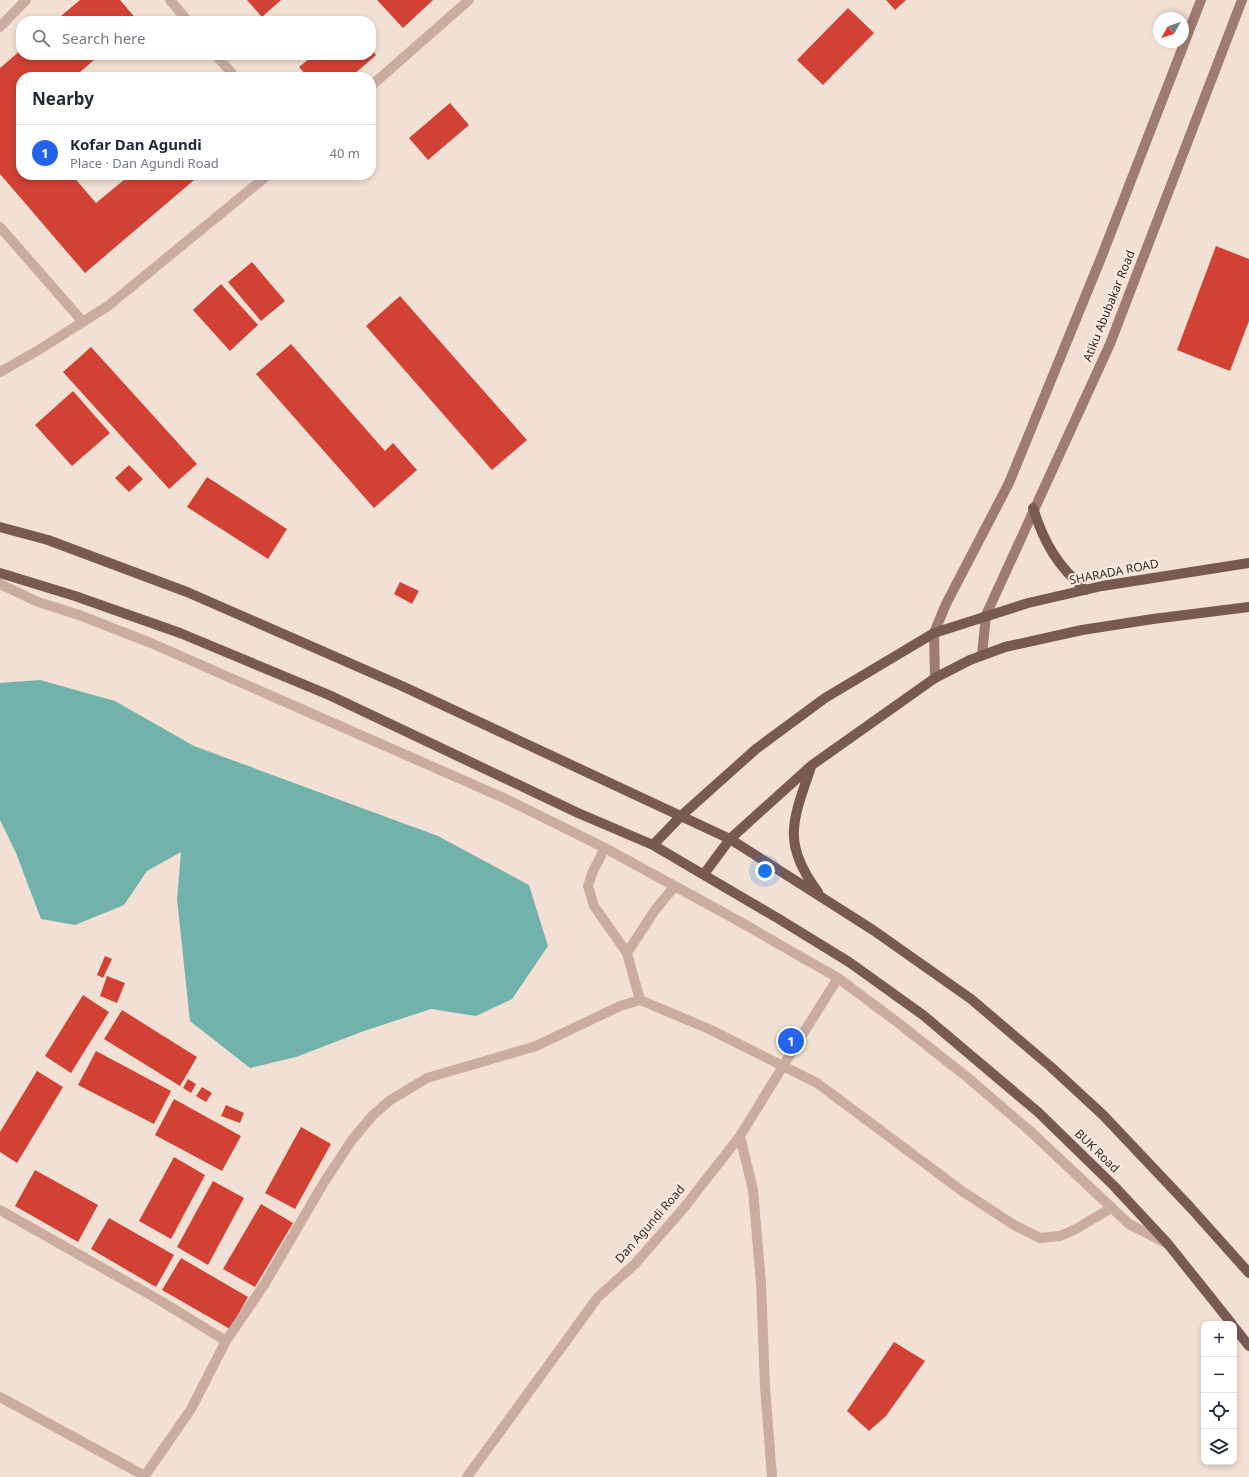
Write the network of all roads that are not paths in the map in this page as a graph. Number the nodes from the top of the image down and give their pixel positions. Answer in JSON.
{"nodes":[{"id":1,"x":26,"y":0,"type":"edge"},
{"id":2,"x":170,"y":0,"type":"edge"},
{"id":3,"x":469,"y":0,"type":"edge"},
{"id":4,"x":1201,"y":0,"type":"edge"},
{"id":5,"x":1242,"y":0,"type":"edge"},
{"id":6,"x":184,"y":16,"type":"edge"},
{"id":7,"x":0,"y":26,"type":"edge"},
{"id":8,"x":220,"y":60,"type":"edge"},
{"id":9,"x":231,"y":72,"type":"edge"},
{"id":10,"x":376,"y":82,"type":"edge"},
{"id":11,"x":262,"y":180,"type":"edge"},
{"id":12,"x":0,"y":227,"type":"edge"},
{"id":13,"x":83,"y":322,"type":"junction"},
{"id":14,"x":0,"y":372,"type":"edge"},
{"id":15,"x":1034,"y":508,"type":"junction"},
{"id":16,"x":0,"y":527,"type":"edge"},
{"id":17,"x":1249,"y":563,"type":"edge"},
{"id":18,"x":0,"y":573,"type":"edge"},
{"id":19,"x":0,"y":584,"type":"edge"},
{"id":20,"x":1086,"y":590,"type":"junction"},
{"id":21,"x":1249,"y":607,"type":"edge"},
{"id":22,"x":986,"y":615,"type":"junction"},
{"id":23,"x":934,"y":632,"type":"junction"},
{"id":24,"x":982,"y":655,"type":"junction"},
{"id":25,"x":935,"y":678,"type":"junction"},
{"id":26,"x":812,"y":765,"type":"junction"},
{"id":27,"x":681,"y":816,"type":"junction"},
{"id":28,"x":730,"y":839,"type":"junction"},
{"id":29,"x":653,"y":845,"type":"junction"},
{"id":30,"x":605,"y":848,"type":"junction"},
{"id":31,"x":704,"y":874,"type":"junction"},
{"id":32,"x":675,"y":886,"type":"junction"},
{"id":33,"x":823,"y":898,"type":"junction"},
{"id":34,"x":626,"y":953,"type":"junction"},
{"id":35,"x":838,"y":978,"type":"junction"},
{"id":36,"x":640,"y":1000,"type":"junction"},
{"id":37,"x":783,"y":1066,"type":"junction"},
{"id":38,"x":740,"y":1136,"type":"junction"},
{"id":39,"x":1111,"y":1208,"type":"junction"},
{"id":40,"x":0,"y":1210,"type":"edge"},
{"id":41,"x":1168,"y":1244,"type":"junction"},
{"id":42,"x":1249,"y":1273,"type":"edge"},
{"id":43,"x":1230,"y":1321,"type":"edge"},
{"id":44,"x":1237,"y":1330,"type":"edge"},
{"id":45,"x":226,"y":1341,"type":"junction"},
{"id":46,"x":1249,"y":1346,"type":"edge"},
{"id":47,"x":0,"y":1397,"type":"edge"},
{"id":48,"x":144,"y":1476,"type":"edge"},
{"id":49,"x":467,"y":1477,"type":"edge"},
{"id":50,"x":772,"y":1477,"type":"edge"}],
"edges":[{"from":1,"to":7,"type":"street"},
{"from":2,"to":6,"type":"street"},
{"from":3,"to":10,"type":"street"},
{"from":4,"to":23,"type":"street"},
{"from":5,"to":15,"type":"street","name":"Atiku Abubakar Road"},
{"from":8,"to":9,"type":"street"},
{"from":11,"to":13,"type":"street"},
{"from":12,"to":13,"type":"street"},
{"from":13,"to":14,"type":"street"},
{"from":15,"to":20,"type":"main road"},
{"from":15,"to":22,"type":"street","name":"Atiku Abubakar Road"},
{"from":16,"to":27,"type":"main road"},
{"from":17,"to":20,"type":"main road","name":"SHARADA ROAD"},
{"from":18,"to":29,"type":"main road","name":"BUK Road"},
{"from":19,"to":30,"type":"street"},
{"from":20,"to":22,"type":"main road","name":"SHARADA ROAD"},
{"from":21,"to":24,"type":"main road"},
{"from":22,"to":23,"type":"main road","name":"SHARADA ROAD"},
{"from":22,"to":24,"type":"street","name":"Atiku Abubakar Road"},
{"from":23,"to":25,"type":"street"},
{"from":23,"to":27,"type":"main road","name":"SHARADA ROAD"},
{"from":24,"to":25,"type":"main road"},
{"from":25,"to":26,"type":"main road"},
{"from":26,"to":28,"type":"main road"},
{"from":26,"to":33,"type":"main road"},
{"from":27,"to":28,"type":"main road"},
{"from":27,"to":29,"type":"main road","name":"SHARADA ROAD"},
{"from":28,"to":31,"type":"main road"},
{"from":28,"to":33,"type":"main road"},
{"from":29,"to":31,"type":"main road","name":"BUK Road"},
{"from":30,"to":32,"type":"street"},
{"from":30,"to":34,"type":"street"},
{"from":31,"to":41,"type":"main road","name":"BUK Road"},
{"from":32,"to":34,"type":"street"},
{"from":32,"to":35,"type":"street"},
{"from":33,"to":42,"type":"main road"},
{"from":34,"to":36,"type":"street"},
{"from":35,"to":37,"type":"street","name":"Dan Agundi Road"},
{"from":35,"to":39,"type":"street"},
{"from":36,"to":37,"type":"street"},
{"from":36,"to":45,"type":"street"},
{"from":37,"to":38,"type":"street","name":"Dan Agundi Road"},
{"from":37,"to":39,"type":"street"},
{"from":38,"to":49,"type":"street","name":"Dan Agundi Road"},
{"from":38,"to":50,"type":"street"},
{"from":39,"to":41,"type":"street"},
{"from":40,"to":45,"type":"street"},
{"from":41,"to":43,"type":"main road","name":"BUK Road"},
{"from":44,"to":46,"type":"main road"},
{"from":45,"to":48,"type":"street"},
{"from":47,"to":48,"type":"street"}]}
